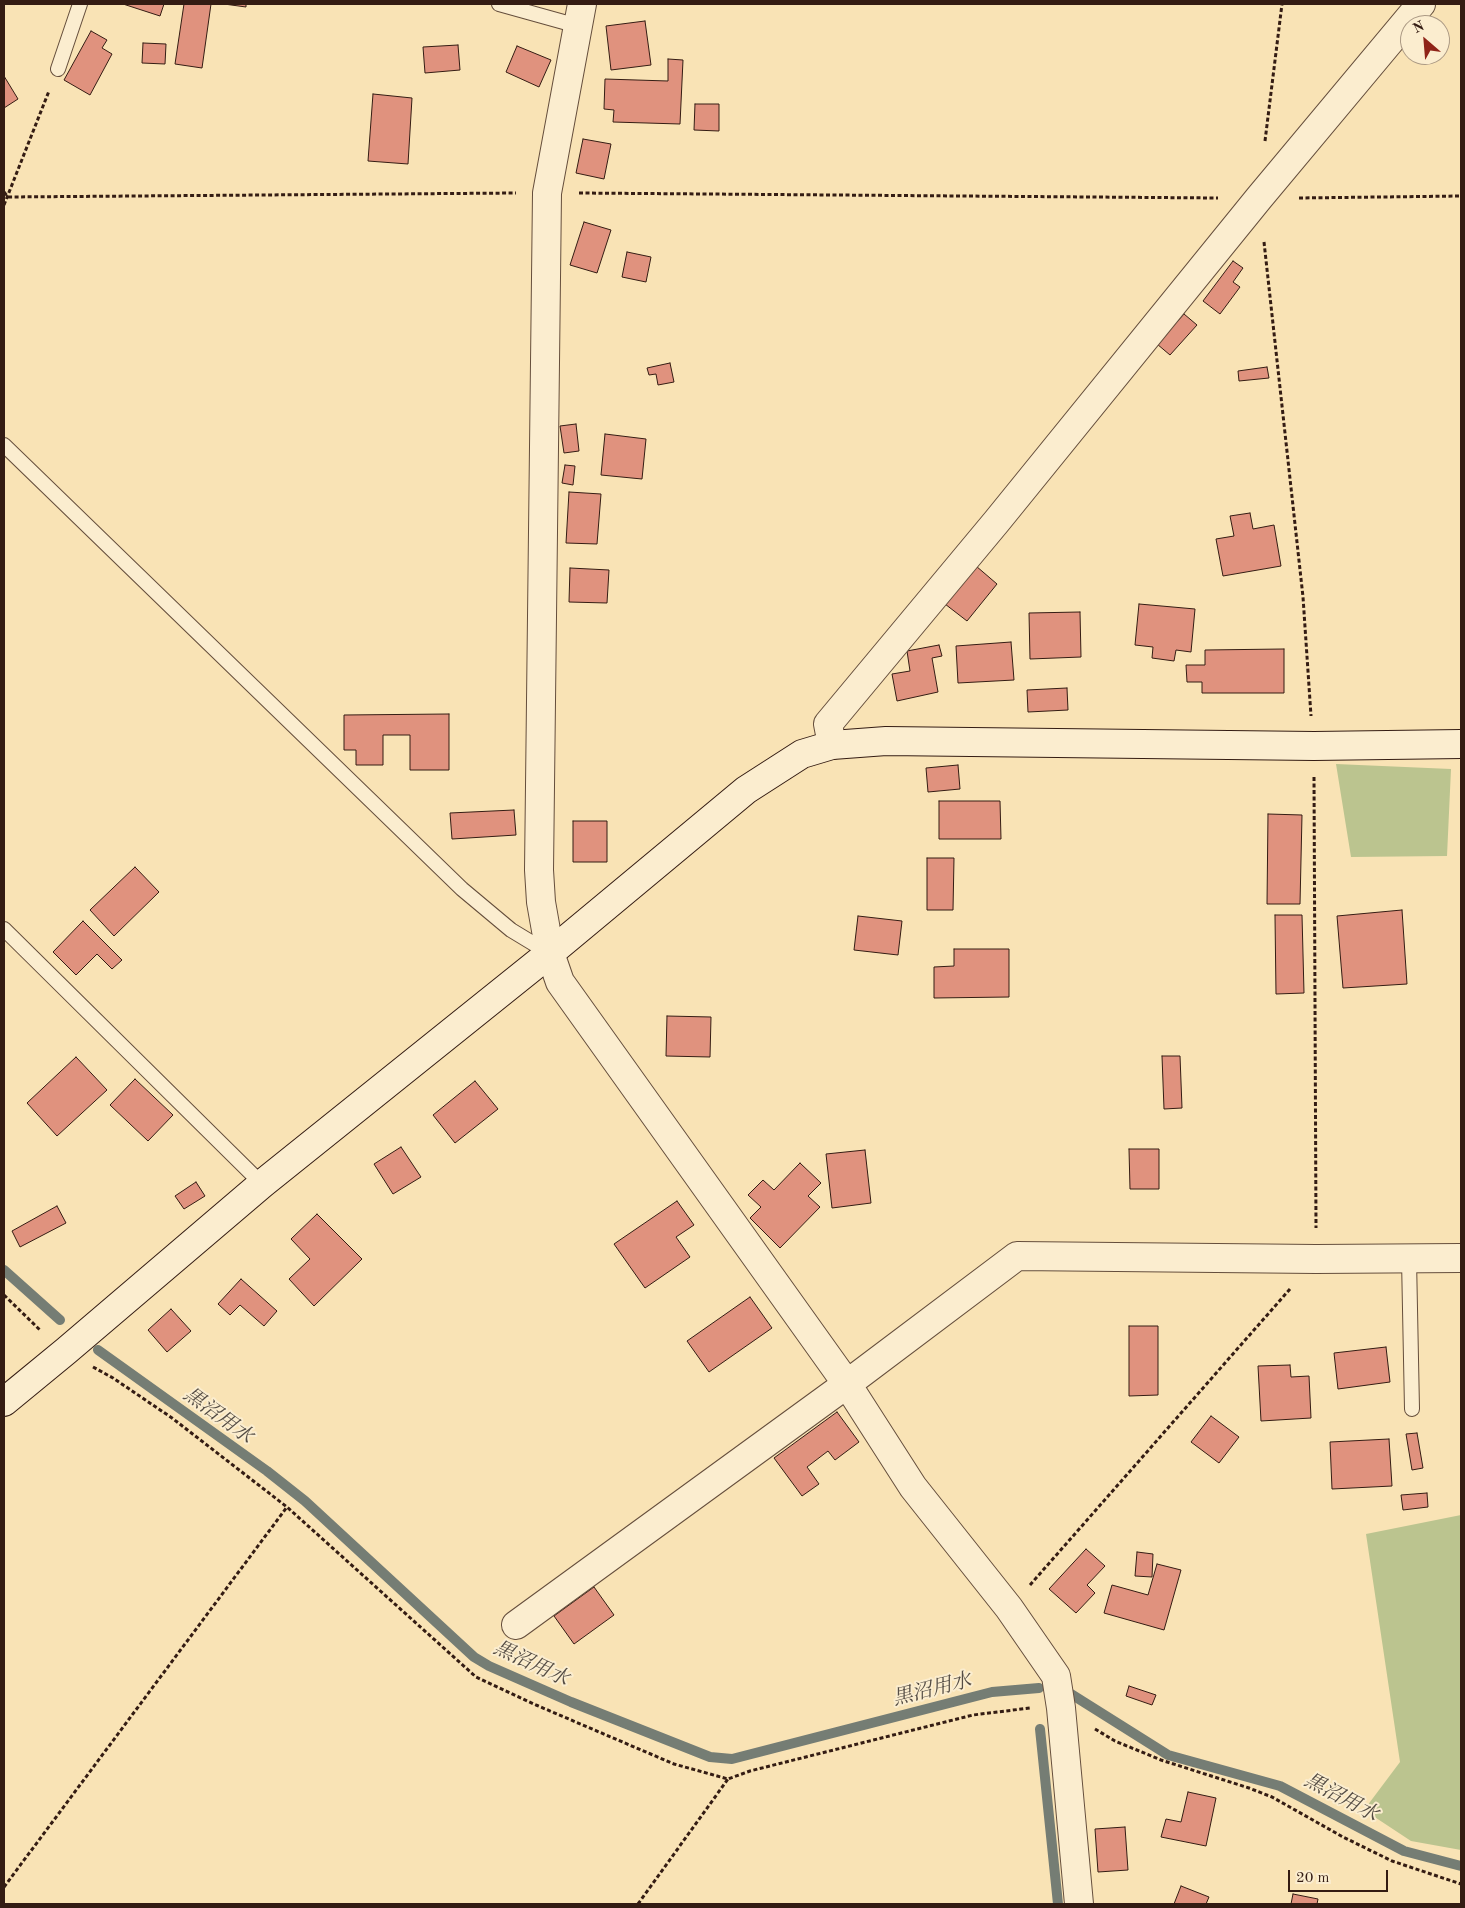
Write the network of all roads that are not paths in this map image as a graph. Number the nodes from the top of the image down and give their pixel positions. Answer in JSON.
{"nodes":[{"id":1,"x":80,"y":4,"type":"edge"},
{"id":2,"x":500,"y":4,"type":"edge"},
{"id":3,"x":1421,"y":4,"type":"edge"},
{"id":4,"x":580,"y":15,"type":"edge"},
{"id":5,"x":58,"y":69,"type":"road end"},
{"id":6,"x":4,"y":445,"type":"edge"},
{"id":7,"x":1461,"y":744,"type":"edge"},
{"id":8,"x":832,"y":745,"type":"junction"},
{"id":9,"x":4,"y":929,"type":"edge"},
{"id":10,"x":550,"y":953,"type":"junction"},
{"id":11,"x":262,"y":1184,"type":"junction"},
{"id":12,"x":1461,"y":1258,"type":"edge"},
{"id":13,"x":1409,"y":1259,"type":"junction"},
{"id":14,"x":847,"y":1384,"type":"junction"},
{"id":15,"x":4,"y":1402,"type":"edge"},
{"id":16,"x":1412,"y":1409,"type":"dead end"},
{"id":17,"x":516,"y":1625,"type":"dead end"},
{"id":18,"x":1078,"y":1904,"type":"edge"}],
"edges":[{"from":1,"to":5,"type":"lane"},
{"from":2,"to":4,"type":"lane"},
{"from":3,"to":8,"type":"street"},
{"from":4,"to":10,"type":"street"},
{"from":6,"to":10,"type":"lane"},
{"from":7,"to":8,"type":"street"},
{"from":8,"to":10,"type":"street"},
{"from":9,"to":11,"type":"lane"},
{"from":10,"to":11,"type":"street"},
{"from":10,"to":14,"type":"street"},
{"from":11,"to":15,"type":"street"},
{"from":12,"to":13,"type":"street"},
{"from":13,"to":14,"type":"street"},
{"from":13,"to":16,"type":"lane"},
{"from":14,"to":17,"type":"street"},
{"from":14,"to":18,"type":"street"}]}
